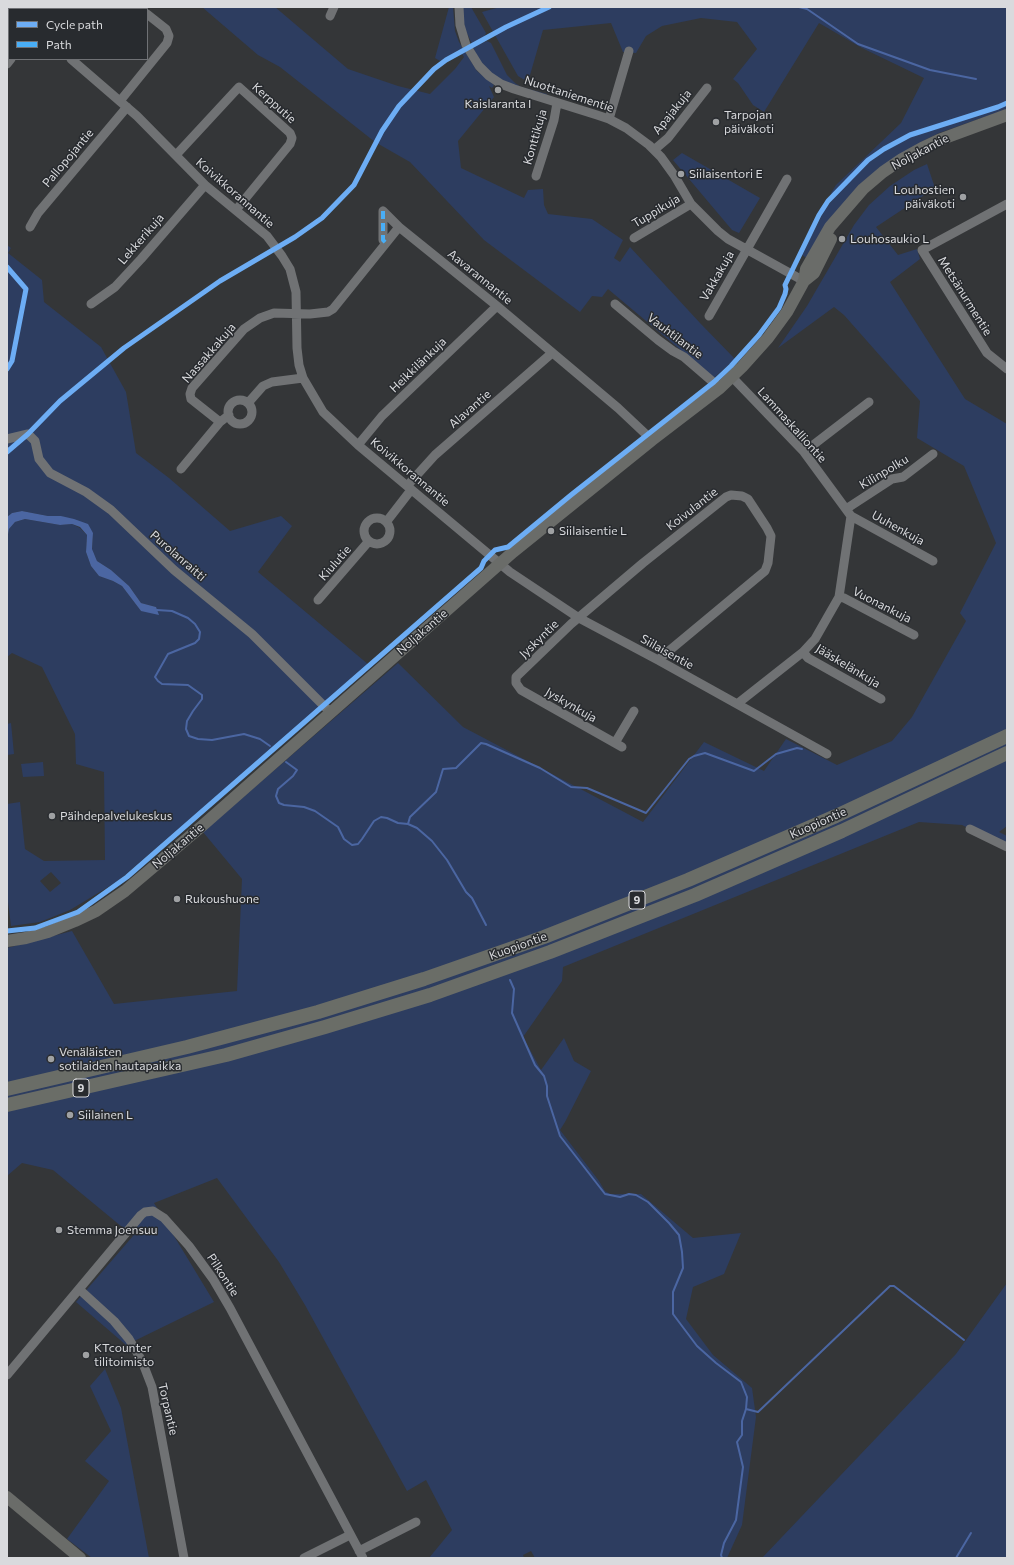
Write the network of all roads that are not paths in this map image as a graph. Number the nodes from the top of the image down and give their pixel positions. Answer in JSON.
{"nodes":[{"id":1,"x":334,"y":7,"type":"edge"},
{"id":2,"x":459,"y":7,"type":"edge"},
{"id":3,"x":148,"y":15,"type":"edge"},
{"id":4,"x":330,"y":16,"type":"dead end"},
{"id":5,"x":628,"y":51,"type":"dead end"},
{"id":6,"x":72,"y":60,"type":"edge"},
{"id":7,"x":707,"y":88,"type":"dead end"},
{"id":8,"x":123,"y":104,"type":"junction"},
{"id":9,"x":557,"y":104,"type":"junction"},
{"id":10,"x":1007,"y":115,"type":"edge"},
{"id":11,"x":609,"y":119,"type":"junction"},
{"id":12,"x":654,"y":150,"type":"junction"},
{"id":13,"x":176,"y":155,"type":"junction"},
{"id":14,"x":536,"y":176,"type":"dead end"},
{"id":15,"x":787,"y":179,"type":"dead end"},
{"id":16,"x":205,"y":185,"type":"junction"},
{"id":17,"x":691,"y":204,"type":"junction"},
{"id":18,"x":1007,"y":204,"type":"edge"},
{"id":19,"x":236,"y":210,"type":"junction"},
{"id":20,"x":30,"y":227,"type":"dead end"},
{"id":21,"x":399,"y":227,"type":"junction"},
{"id":22,"x":634,"y":238,"type":"dead end"},
{"id":23,"x":386,"y":243,"type":"junction"},
{"id":24,"x":747,"y":249,"type":"junction"},
{"id":25,"x":804,"y":281,"type":"junction"},
{"id":26,"x":91,"y":304,"type":"dead end"},
{"id":27,"x":615,"y":304,"type":"dead end"},
{"id":28,"x":497,"y":306,"type":"junction"},
{"id":29,"x":297,"y":314,"type":"junction"},
{"id":30,"x":709,"y":316,"type":"dead end"},
{"id":31,"x":552,"y":353,"type":"junction"},
{"id":32,"x":1007,"y":369,"type":"edge"},
{"id":33,"x":732,"y":377,"type":"junction"},
{"id":34,"x":303,"y":378,"type":"junction"},
{"id":35,"x":720,"y":388,"type":"junction"},
{"id":36,"x":870,"y":402,"type":"dead end"},
{"id":37,"x":248,"y":403,"type":"junction"},
{"id":38,"x":229,"y":415,"type":"junction"},
{"id":39,"x":220,"y":422,"type":"junction"},
{"id":40,"x":7,"y":439,"type":"edge"},
{"id":41,"x":652,"y":440,"type":"junction"},
{"id":42,"x":358,"y":445,"type":"junction"},
{"id":43,"x":804,"y":452,"type":"junction"},
{"id":44,"x":933,"y":454,"type":"dead end"},
{"id":45,"x":181,"y":469,"type":"dead end"},
{"id":46,"x":409,"y":488,"type":"junction"},
{"id":47,"x":849,"y":513,"type":"junction"},
{"id":48,"x":387,"y":521,"type":"junction"},
{"id":49,"x":369,"y":542,"type":"junction"},
{"id":50,"x":933,"y":561,"type":"dead end"},
{"id":51,"x":500,"y":564,"type":"junction"},
{"id":52,"x":839,"y":597,"type":"junction"},
{"id":53,"x":318,"y":600,"type":"dead end"},
{"id":54,"x":579,"y":618,"type":"junction"},
{"id":55,"x":914,"y":635,"type":"dead end"},
{"id":56,"x":803,"y":652,"type":"junction"},
{"id":57,"x":658,"y":660,"type":"junction"},
{"id":58,"x":516,"y":677,"type":"joint"},
{"id":59,"x":881,"y":700,"type":"dead end"},
{"id":60,"x":737,"y":704,"type":"junction"},
{"id":61,"x":634,"y":711,"type":"dead end"},
{"id":62,"x":331,"y":713,"type":"junction"},
{"id":63,"x":1007,"y":736,"type":"edge"},
{"id":64,"x":1007,"y":753,"type":"edge"},
{"id":65,"x":827,"y":754,"type":"dead end"},
{"id":66,"x":970,"y":829,"type":"dead end"},
{"id":67,"x":1007,"y":847,"type":"edge"},
{"id":68,"x":7,"y":941,"type":"edge"},
{"id":69,"x":7,"y":1089,"type":"edge"},
{"id":70,"x":7,"y":1105,"type":"edge"},
{"id":71,"x":80,"y":1290,"type":"junction"},
{"id":72,"x":7,"y":1375,"type":"edge"},
{"id":73,"x":7,"y":1497,"type":"edge"},
{"id":74,"x":416,"y":1522,"type":"dead end"},
{"id":75,"x":350,"y":1535,"type":"junction"},
{"id":76,"x":361,"y":1555,"type":"edge"},
{"id":77,"x":80,"y":1558,"type":"edge"},
{"id":78,"x":184,"y":1558,"type":"edge"},
{"id":79,"x":304,"y":1558,"type":"edge"}],
"edges":[{"from":1,"to":4,"type":"street"},
{"from":2,"to":9,"type":"street","name":"Nuottaniementie"},
{"from":3,"to":8,"type":"street","name":"Pallopojantie"},
{"from":5,"to":11,"type":"street"},
{"from":6,"to":8,"type":"street","name":"Koivikkorannantie"},
{"from":7,"to":12,"type":"street","name":"Apajakuja"},
{"from":8,"to":13,"type":"street","name":"Koivikkorannantie"},
{"from":8,"to":20,"type":"street","name":"Pallopojantie"},
{"from":9,"to":11,"type":"street","name":"Nuottaniementie"},
{"from":9,"to":14,"type":"street","name":"Konttikuja"},
{"from":10,"to":25,"type":"main road","name":"Noljakantie"},
{"from":11,"to":12,"type":"street","name":"Nuottaniementie"},
{"from":12,"to":17,"type":"street","name":"Nuottaniementie"},
{"from":13,"to":16,"type":"street","name":"Koivikkorannantie"},
{"from":13,"to":19,"type":"street","name":"Kerpputie"},
{"from":15,"to":24,"type":"street","name":"Vakkakuja"},
{"from":16,"to":19,"type":"street","name":"Koivikkorannantie"},
{"from":16,"to":26,"type":"street","name":"Lekkerikuja"},
{"from":17,"to":22,"type":"street","name":"Tuppikuja"},
{"from":17,"to":24,"type":"street","name":"Nuottaniementie"},
{"from":18,"to":32,"type":"street","name":"Metsänurmentie"},
{"from":19,"to":29,"type":"street","name":"Koivikkorannantie"},
{"from":21,"to":23,"type":"street"},
{"from":21,"to":23,"type":"street","name":"Aavarannantie"},
{"from":21,"to":28,"type":"street","name":"Aavarannantie"},
{"from":23,"to":29,"type":"street"},
{"from":24,"to":25,"type":"street","name":"Nuottaniementie"},
{"from":24,"to":30,"type":"street","name":"Vakkakuja"},
{"from":25,"to":33,"type":"main road","name":"Noljakantie"},
{"from":27,"to":35,"type":"street","name":"Vauhtilantie"},
{"from":28,"to":31,"type":"street","name":"Aavarannantie"},
{"from":28,"to":42,"type":"street","name":"Heikkilänkuja"},
{"from":29,"to":34,"type":"street","name":"Koivikkorannantie"},
{"from":29,"to":39,"type":"street","name":"Nassakkakuja"},
{"from":31,"to":41,"type":"street","name":"Aavarannantie"},
{"from":31,"to":46,"type":"street","name":"Alavantie"},
{"from":33,"to":35,"type":"main road","name":"Noljakantie"},
{"from":33,"to":43,"type":"street","name":"Lammaskalliontie"},
{"from":34,"to":37,"type":"street"},
{"from":34,"to":42,"type":"street","name":"Koivikkorannantie"},
{"from":35,"to":41,"type":"main road","name":"Noljakantie"},
{"from":36,"to":43,"type":"street"},
{"from":37,"to":38,"type":"street"},
{"from":37,"to":38,"type":"street"},
{"from":38,"to":39,"type":"street"},
{"from":39,"to":45,"type":"street"},
{"from":40,"to":62,"type":"street","name":"Purolanraitti"},
{"from":41,"to":51,"type":"main road","name":"Noljakantie"},
{"from":42,"to":46,"type":"street","name":"Koivikkorannantie"},
{"from":43,"to":47,"type":"street","name":"Lammaskalliontie"},
{"from":44,"to":47,"type":"street","name":"Kilinpolku"},
{"from":46,"to":48,"type":"street"},
{"from":46,"to":51,"type":"street","name":"Koivikkorannantie"},
{"from":47,"to":50,"type":"street","name":"Uuhenkuja"},
{"from":47,"to":52,"type":"street"},
{"from":48,"to":49,"type":"street"},
{"from":48,"to":49,"type":"street"},
{"from":49,"to":53,"type":"street","name":"Kiulutie"},
{"from":51,"to":54,"type":"street","name":"Siilaisentie"},
{"from":51,"to":62,"type":"main road","name":"Noljakantie"},
{"from":52,"to":55,"type":"street","name":"Vuonankuja"},
{"from":52,"to":56,"type":"street"},
{"from":54,"to":57,"type":"street","name":"Siilaisentie"},
{"from":54,"to":57,"type":"street","name":"Koivulantie"},
{"from":54,"to":58,"type":"street","name":"Jyskyntie"},
{"from":56,"to":59,"type":"street","name":"Jääskelänkuja"},
{"from":56,"to":60,"type":"street"},
{"from":57,"to":60,"type":"street","name":"Siilaisentie"},
{"from":58,"to":61,"type":"street","name":"Jyskynkuja"},
{"from":60,"to":65,"type":"street","name":"Siilaisentie"},
{"from":62,"to":68,"type":"main road","name":"Noljakantie"},
{"from":63,"to":69,"type":"highway","name":"Kuopiontie","number":"9"},
{"from":64,"to":70,"type":"highway","name":"Kuopiontie","number":"9"},
{"from":66,"to":67,"type":"street"},
{"from":71,"to":72,"type":"street","name":"Pilkontie"},
{"from":71,"to":75,"type":"street","name":"Pilkontie"},
{"from":71,"to":78,"type":"street","name":"Torpantie"},
{"from":73,"to":77,"type":"main road"},
{"from":74,"to":76,"type":"street"},
{"from":75,"to":76,"type":"street","name":"Pilkontie"},
{"from":75,"to":79,"type":"street"}]}
